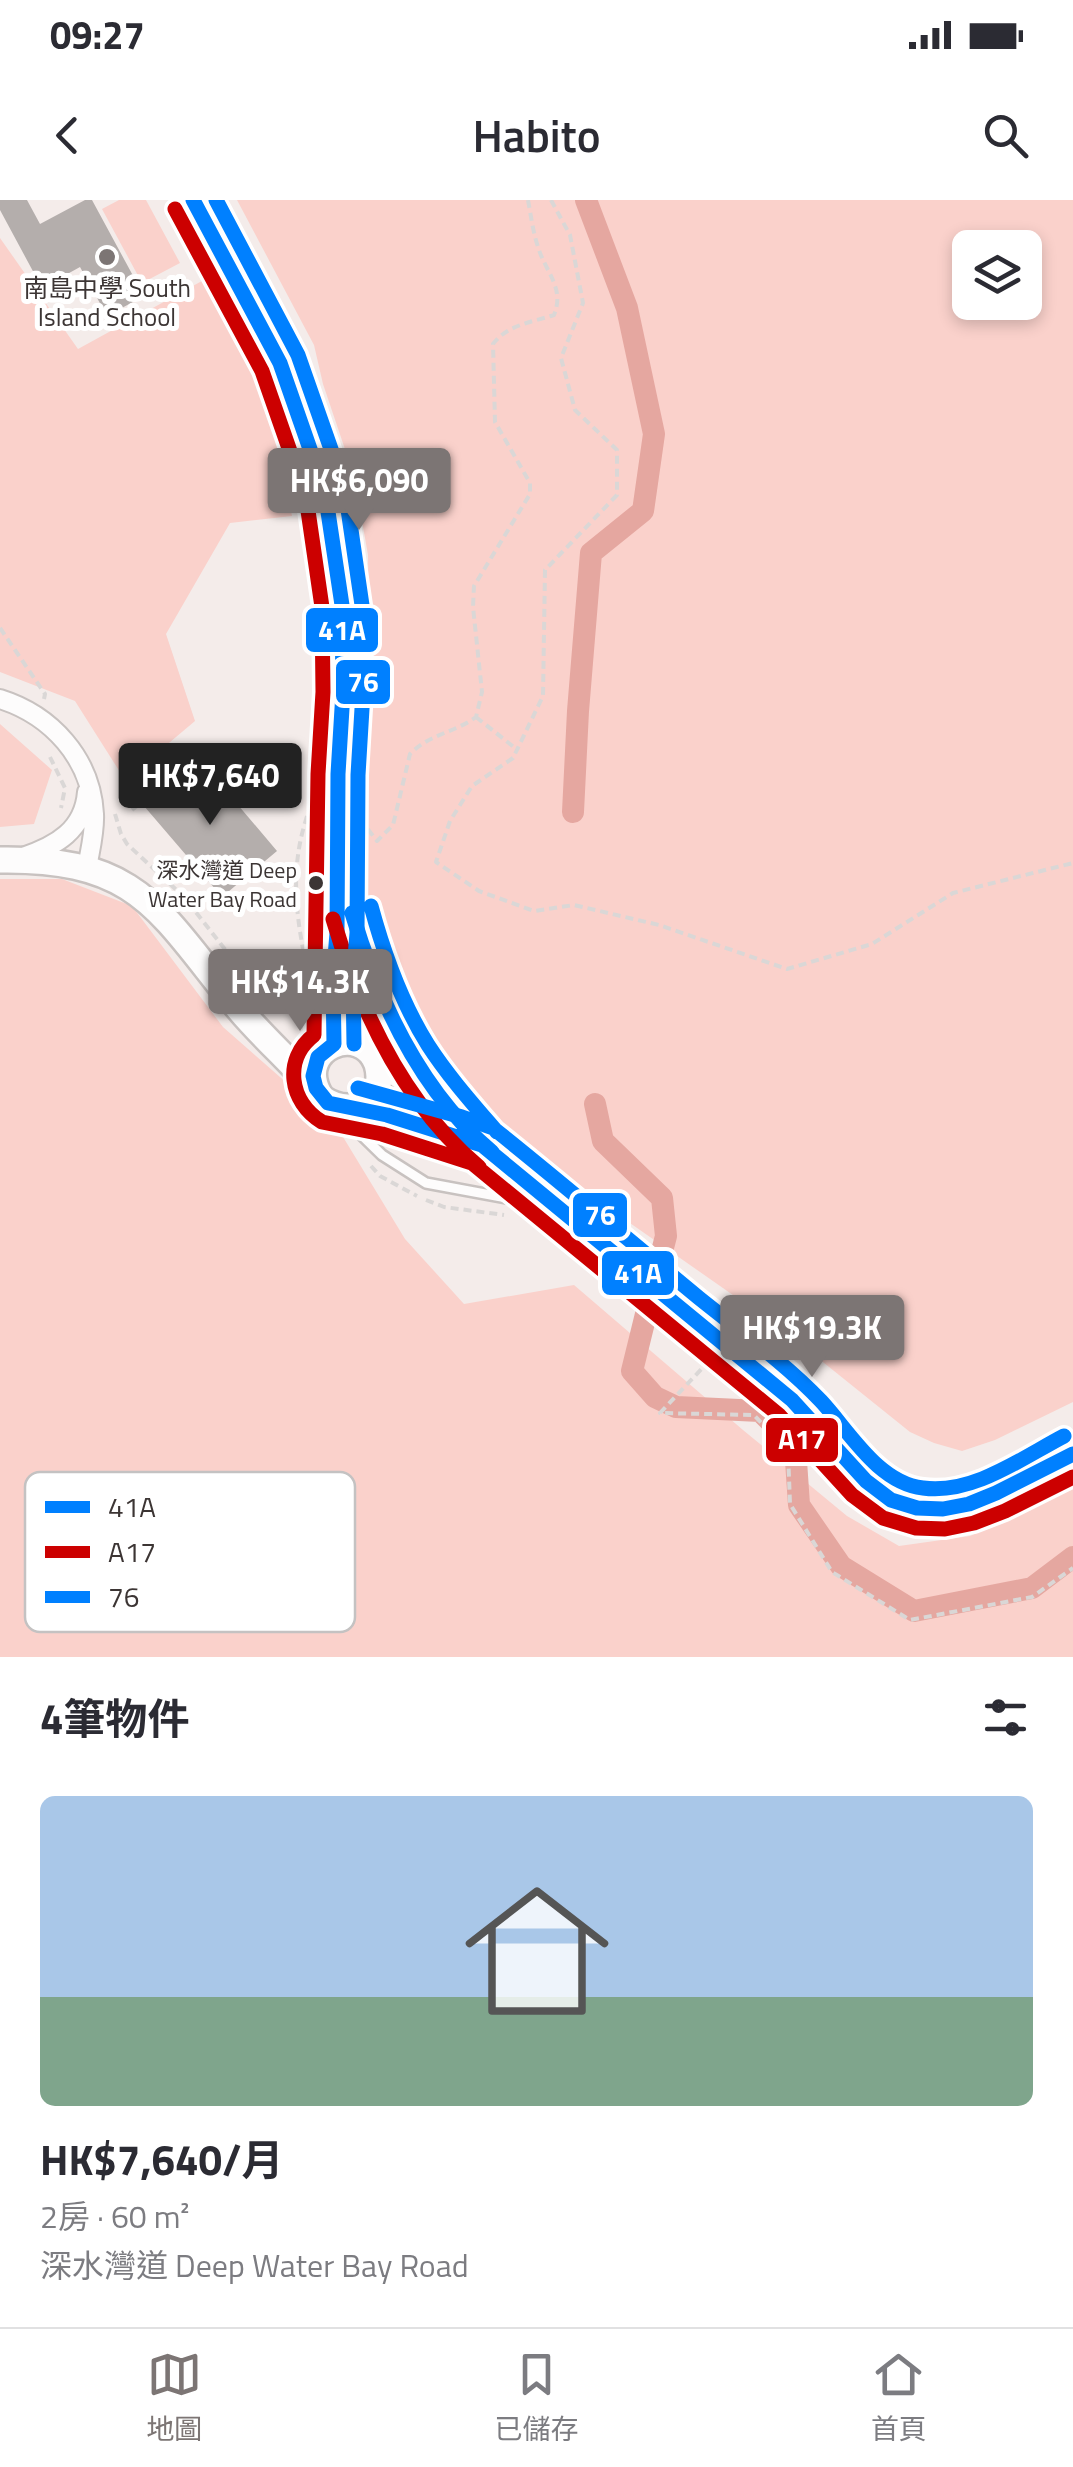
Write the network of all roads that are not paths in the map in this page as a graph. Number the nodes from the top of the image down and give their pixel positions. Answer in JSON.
{"nodes":[{"id":1,"x":193,"y":200,"type":"edge"},
{"id":2,"x":0,"y":699,"type":"edge"},
{"id":3,"x":88,"y":781,"type":"junction"},
{"id":4,"x":337,"y":836,"type":"junction"},
{"id":5,"x":6,"y":860,"type":"edge"},
{"id":6,"x":87,"y":868,"type":"junction"},
{"id":7,"x":337,"y":933,"type":"junction"},
{"id":8,"x":242,"y":1012,"type":"junction"},
{"id":9,"x":331,"y":1046,"type":"junction"},
{"id":10,"x":369,"y":1052,"type":"junction"},
{"id":11,"x":334,"y":1101,"type":"junction"},
{"id":12,"x":482,"y":1144,"type":"junction"},
{"id":13,"x":562,"y":1209,"type":"junction"},
{"id":14,"x":1073,"y":1454,"type":"edge"}],
"edges":[{"from":1,"to":4,"type":"main road"},
{"from":2,"to":3,"type":"street"},
{"from":3,"to":5,"type":"street"},
{"from":3,"to":6,"type":"street"},
{"from":4,"to":7,"type":"main road"},
{"from":4,"to":12,"type":"main road"},
{"from":5,"to":6,"type":"main road"},
{"from":6,"to":8,"type":"main road"},
{"from":7,"to":9,"type":"main road"},
{"from":7,"to":10,"type":"main road"},
{"from":8,"to":9,"type":"main road"},
{"from":8,"to":11,"type":"main road"},
{"from":9,"to":10,"type":"main road"},
{"from":9,"to":11,"type":"main road"},
{"from":10,"to":11,"type":"main road"},
{"from":10,"to":12,"type":"main road"},
{"from":11,"to":12,"type":"main road"},
{"from":11,"to":13,"type":"lane"},
{"from":12,"to":13,"type":"main road"},
{"from":13,"to":14,"type":"main road"}]}
